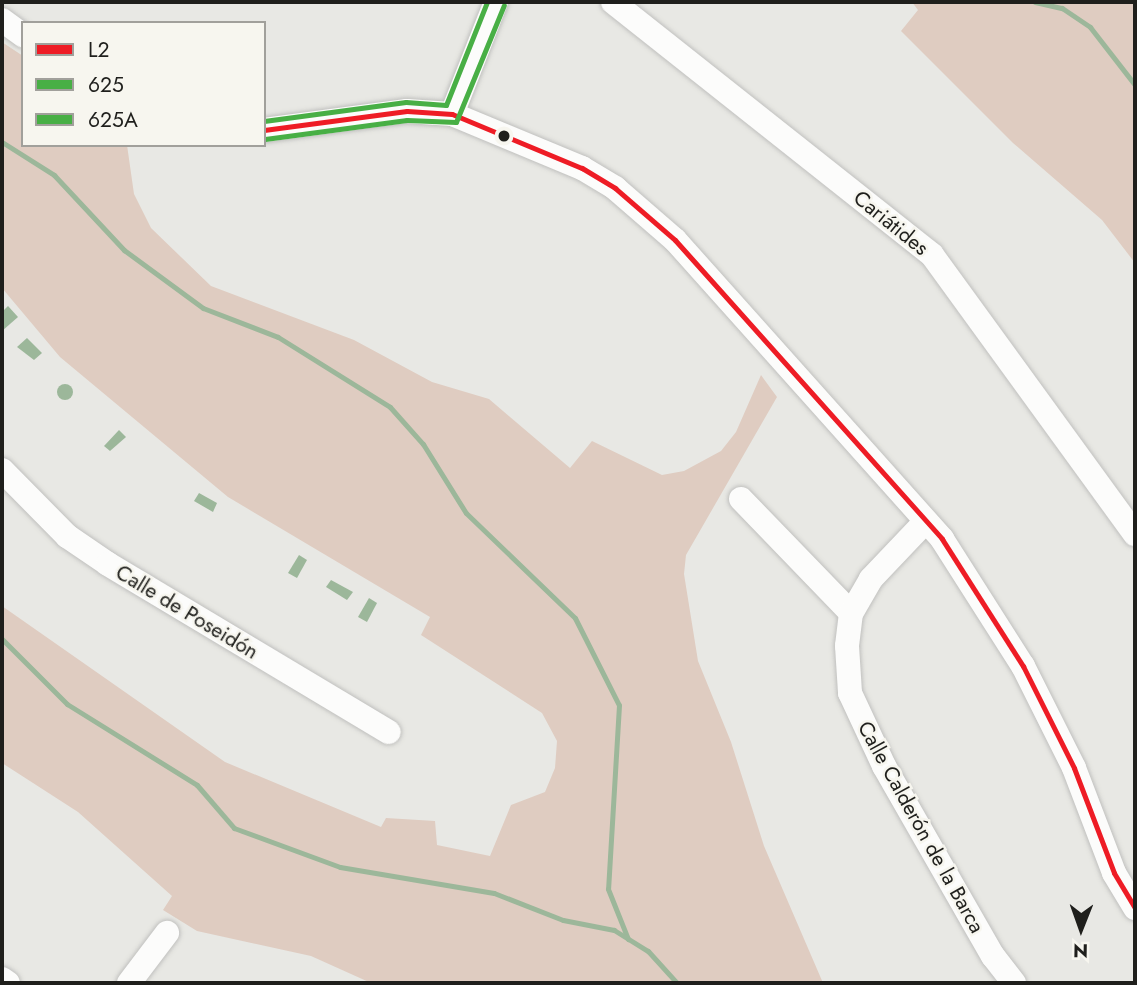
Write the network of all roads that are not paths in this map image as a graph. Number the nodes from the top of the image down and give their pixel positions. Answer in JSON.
{"nodes":[{"id":1,"x":496,"y":2,"type":"edge"},
{"id":2,"x":613,"y":2,"type":"edge"},
{"id":3,"x":2,"y":20,"type":"edge"},
{"id":4,"x":21,"y":34,"type":"edge"},
{"id":5,"x":452,"y":114,"type":"junction"},
{"id":6,"x":266,"y":130,"type":"edge"},
{"id":7,"x":2,"y":470,"type":"edge"},
{"id":8,"x":741,"y":499,"type":"dead end"},
{"id":9,"x":925,"y":522,"type":"junction"},
{"id":10,"x":1135,"y":534,"type":"edge"},
{"id":11,"x":851,"y":613,"type":"junction"},
{"id":12,"x":388,"y":732,"type":"dead end"},
{"id":13,"x":1135,"y":908,"type":"edge"},
{"id":14,"x":167,"y":933,"type":"dead end"},
{"id":15,"x":2,"y":979,"type":"edge"},
{"id":16,"x":8,"y":983,"type":"edge"},
{"id":17,"x":129,"y":983,"type":"edge"},
{"id":18,"x":1014,"y":983,"type":"edge"}],
"edges":[{"from":1,"to":5,"type":"street"},
{"from":2,"to":10,"type":"street","name":"Cariátides"},
{"from":3,"to":4,"type":"street"},
{"from":5,"to":6,"type":"street"},
{"from":5,"to":9,"type":"street"},
{"from":7,"to":12,"type":"street","name":"Calle de Poseidón"},
{"from":8,"to":11,"type":"street"},
{"from":9,"to":11,"type":"street","name":"Calle Calderón de la Barca"},
{"from":9,"to":13,"type":"street"},
{"from":11,"to":18,"type":"street","name":"Calle Calderón de la Barca"},
{"from":14,"to":17,"type":"street"},
{"from":15,"to":16,"type":"street"}]}
